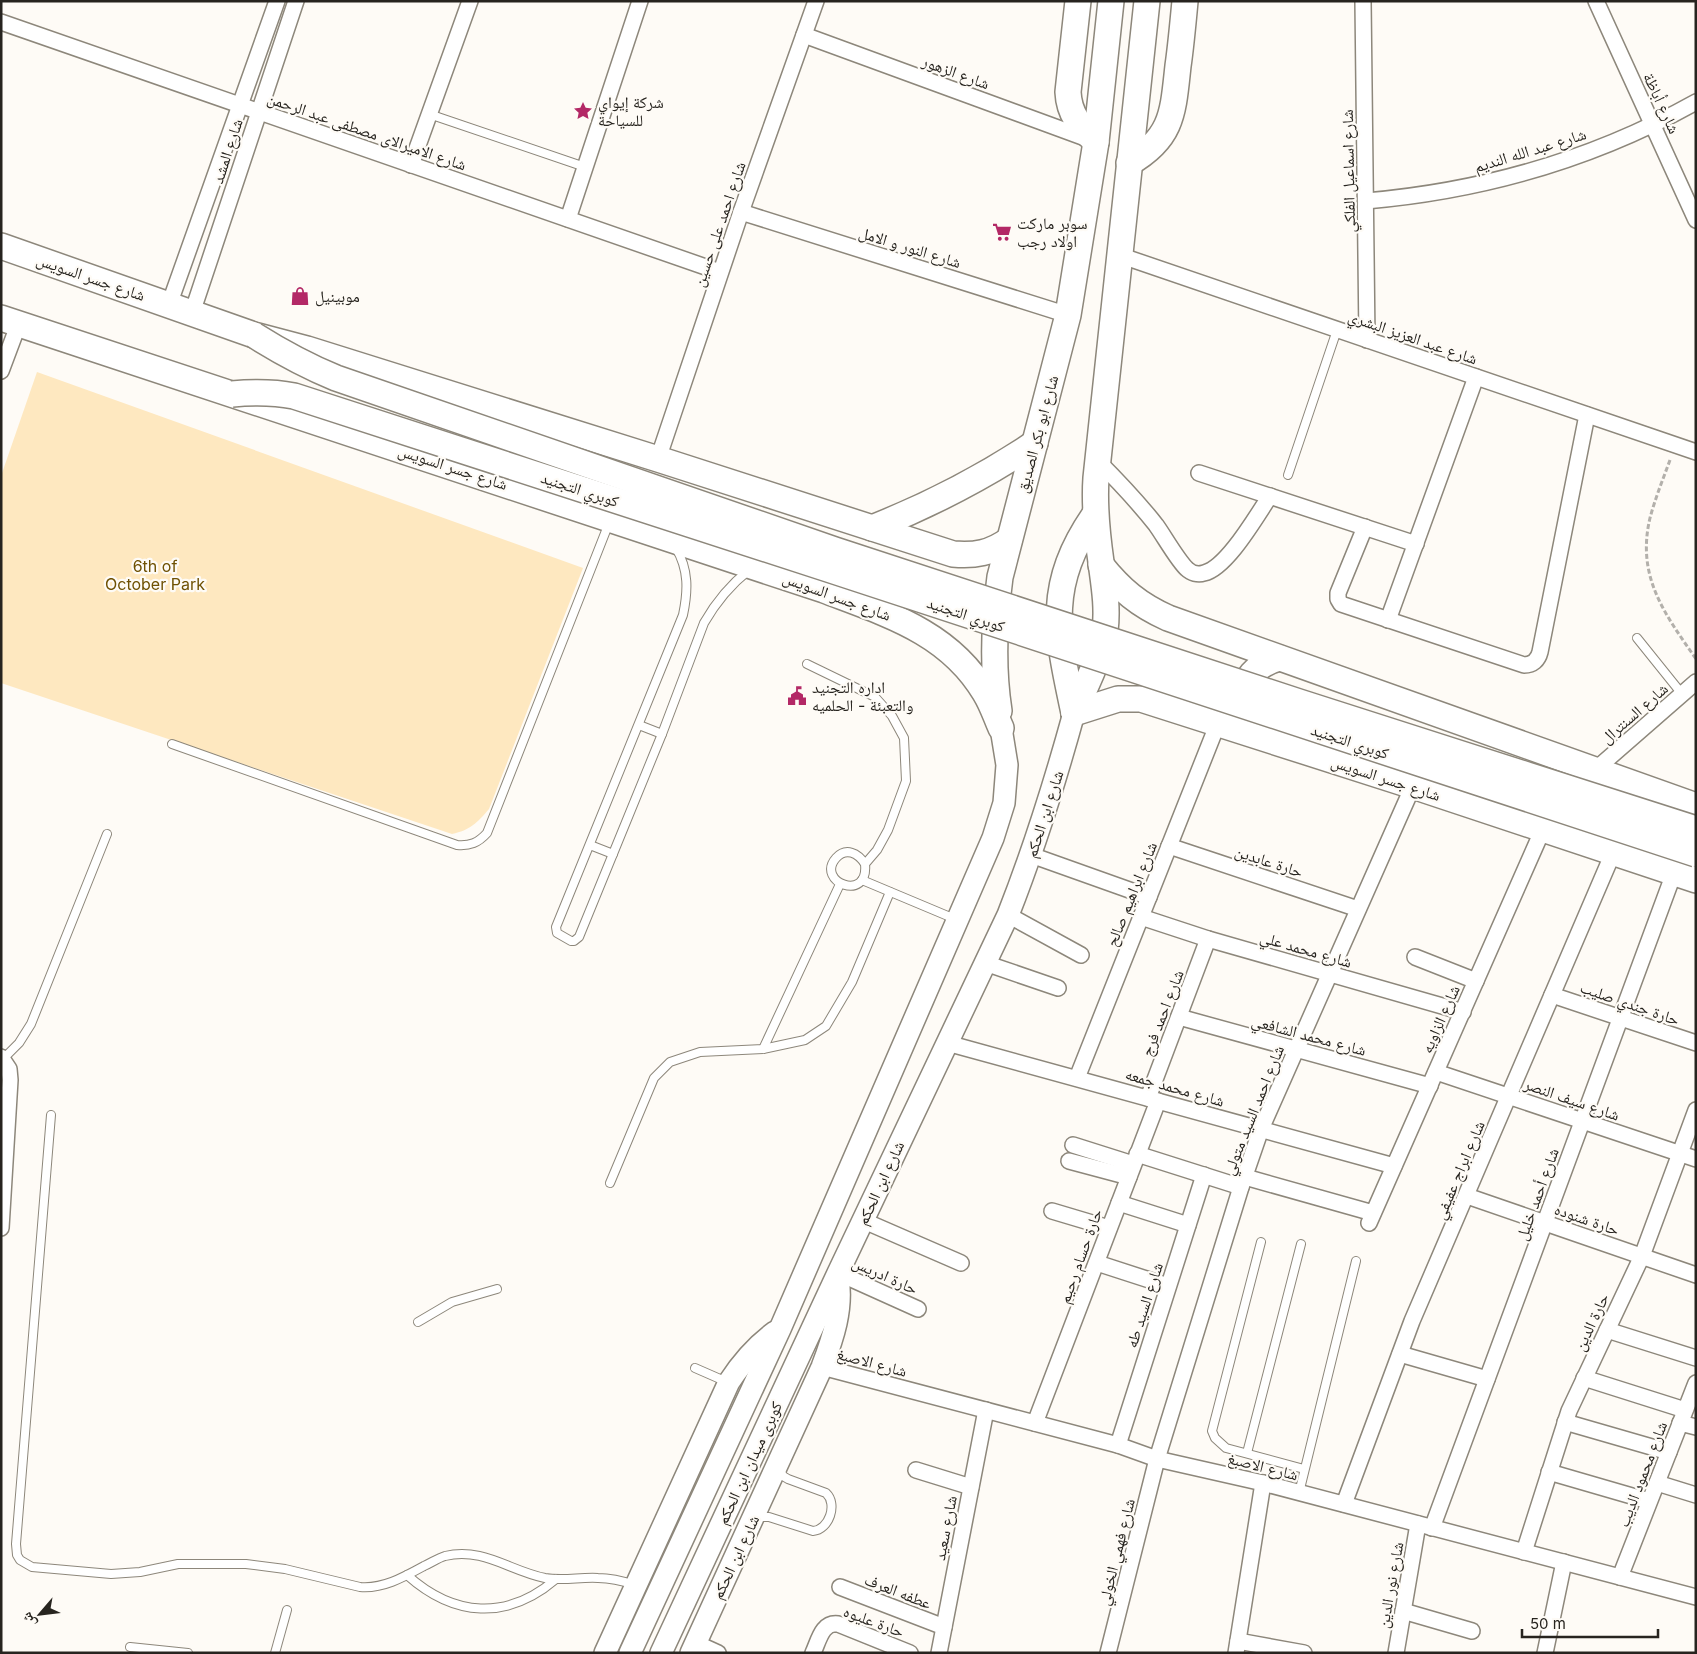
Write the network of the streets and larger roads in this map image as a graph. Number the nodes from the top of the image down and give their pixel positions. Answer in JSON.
{"nodes":[{"id":1,"x":276,"y":1,"type":"edge"},
{"id":2,"x":296,"y":1,"type":"edge"},
{"id":3,"x":470,"y":1,"type":"edge"},
{"id":4,"x":640,"y":1,"type":"edge"},
{"id":5,"x":816,"y":1,"type":"edge"},
{"id":6,"x":1078,"y":1,"type":"edge"},
{"id":7,"x":1112,"y":1,"type":"edge"},
{"id":8,"x":1147,"y":1,"type":"edge"},
{"id":9,"x":1185,"y":1,"type":"edge"},
{"id":10,"x":1363,"y":1,"type":"edge"},
{"id":11,"x":1596,"y":1,"type":"edge"},
{"id":12,"x":1,"y":22,"type":"edge"},
{"id":13,"x":804,"y":35,"type":"junction"},
{"id":14,"x":1696,"y":102,"type":"edge"},
{"id":15,"x":239,"y":105,"type":"junction"},
{"id":16,"x":259,"y":112,"type":"junction"},
{"id":17,"x":1653,"y":124,"type":"junction"},
{"id":18,"x":1096,"y":142,"type":"junction"},
{"id":19,"x":1129,"y":163,"type":"junction"},
{"id":20,"x":412,"y":165,"type":"junction"},
{"id":21,"x":1366,"y":201,"type":"junction"},
{"id":22,"x":741,"y":212,"type":"junction"},
{"id":23,"x":568,"y":219,"type":"junction"},
{"id":24,"x":1696,"y":220,"type":"edge"},
{"id":25,"x":1,"y":246,"type":"edge"},
{"id":26,"x":1119,"y":255,"type":"junction"},
{"id":27,"x":720,"y":272,"type":"junction"},
{"id":28,"x":180,"y":309,"type":"junction"},
{"id":29,"x":1068,"y":315,"type":"junction"},
{"id":30,"x":10,"y":320,"type":"edge"},
{"id":31,"x":254,"y":335,"type":"junction"},
{"id":32,"x":1367,"y":340,"type":"junction"},
{"id":33,"x":1,"y":372,"type":"edge"},
{"id":34,"x":1476,"y":377,"type":"junction"},
{"id":35,"x":232,"y":394,"type":"junction"},
{"id":36,"x":1587,"y":415,"type":"junction"},
{"id":37,"x":1035,"y":443,"type":"junction"},
{"id":38,"x":1696,"y":452,"type":"edge"},
{"id":39,"x":658,"y":459,"type":"junction"},
{"id":40,"x":1097,"y":460,"type":"junction"},
{"id":41,"x":1199,"y":473,"type":"dead end"},
{"id":42,"x":1270,"y":496,"type":"junction"},
{"id":43,"x":1095,"y":514,"type":"junction"},
{"id":44,"x":845,"y":519,"type":"junction"},
{"id":45,"x":1365,"y":527,"type":"junction"},
{"id":46,"x":872,"y":528,"type":"junction"},
{"id":47,"x":1009,"y":540,"type":"junction"},
{"id":48,"x":1416,"y":544,"type":"junction"},
{"id":49,"x":1102,"y":565,"type":"junction"},
{"id":50,"x":824,"y":590,"type":"junction"},
{"id":51,"x":1388,"y":620,"type":"junction"},
{"id":52,"x":1279,"y":658,"type":"junction"},
{"id":53,"x":1696,"y":682,"type":"edge"},
{"id":54,"x":1074,"y":713,"type":"junction"},
{"id":55,"x":1218,"y":723,"type":"junction"},
{"id":56,"x":1001,"y":728,"type":"junction"},
{"id":57,"x":1259,"y":736,"type":"junction"},
{"id":58,"x":1594,"y":770,"type":"junction"},
{"id":59,"x":1412,"y":786,"type":"junction"},
{"id":60,"x":1696,"y":806,"type":"edge"},
{"id":61,"x":1696,"y":828,"type":"edge"},
{"id":62,"x":1544,"y":829,"type":"junction"},
{"id":63,"x":1169,"y":846,"type":"junction"},
{"id":64,"x":1613,"y":853,"type":"junction"},
{"id":65,"x":1696,"y":854,"type":"edge"},
{"id":66,"x":1031,"y":855,"type":"junction"},
{"id":67,"x":1685,"y":877,"type":"edge"},
{"id":68,"x":1149,"y":897,"type":"junction"},
{"id":69,"x":1358,"y":909,"type":"junction"},
{"id":70,"x":1008,"y":916,"type":"junction"},
{"id":71,"x":1141,"y":918,"type":"junction"},
{"id":72,"x":1208,"y":940,"type":"junction"},
{"id":73,"x":1081,"y":955,"type":"dead end"},
{"id":74,"x":1415,"y":957,"type":"dead end"},
{"id":75,"x":985,"y":963,"type":"junction"},
{"id":76,"x":1330,"y":974,"type":"junction"},
{"id":77,"x":1476,"y":981,"type":"junction"},
{"id":78,"x":1058,"y":988,"type":"dead end"},
{"id":79,"x":1552,"y":995,"type":"junction"},
{"id":80,"x":1462,"y":1012,"type":"junction"},
{"id":81,"x":1179,"y":1017,"type":"junction"},
{"id":82,"x":1620,"y":1018,"type":"junction"},
{"id":83,"x":947,"y":1043,"type":"junction"},
{"id":84,"x":1696,"y":1044,"type":"edge"},
{"id":85,"x":1297,"y":1049,"type":"junction"},
{"id":86,"x":2,"y":1058,"type":"edge"},
{"id":87,"x":1436,"y":1072,"type":"junction"},
{"id":88,"x":1077,"y":1078,"type":"junction"},
{"id":89,"x":1430,"y":1086,"type":"junction"},
{"id":90,"x":1509,"y":1096,"type":"junction"},
{"id":91,"x":1153,"y":1100,"type":"junction"},
{"id":92,"x":1696,"y":1110,"type":"edge"},
{"id":93,"x":1582,"y":1121,"type":"junction"},
{"id":94,"x":1261,"y":1129,"type":"junction"},
{"id":95,"x":1073,"y":1146,"type":"dead end"},
{"id":96,"x":1680,"y":1154,"type":"junction"},
{"id":97,"x":1696,"y":1159,"type":"edge"},
{"id":98,"x":1069,"y":1162,"type":"dead end"},
{"id":99,"x":1133,"y":1165,"type":"junction"},
{"id":100,"x":1394,"y":1166,"type":"junction"},
{"id":101,"x":1204,"y":1175,"type":"junction"},
{"id":102,"x":1243,"y":1182,"type":"junction"},
{"id":103,"x":1466,"y":1196,"type":"junction"},
{"id":104,"x":1119,"y":1203,"type":"junction"},
{"id":105,"x":1052,"y":1211,"type":"dead end"},
{"id":106,"x":862,"y":1220,"type":"junction"},
{"id":107,"x":1545,"y":1223,"type":"junction"},
{"id":108,"x":1188,"y":1226,"type":"junction"},
{"id":109,"x":1,"y":1228,"type":"edge"},
{"id":110,"x":1109,"y":1228,"type":"junction"},
{"id":111,"x":1642,"y":1256,"type":"junction"},
{"id":112,"x":961,"y":1263,"type":"dead end"},
{"id":113,"x":1097,"y":1263,"type":"junction"},
{"id":114,"x":838,"y":1273,"type":"junction"},
{"id":115,"x":1696,"y":1275,"type":"edge"},
{"id":116,"x":1168,"y":1286,"type":"junction"},
{"id":117,"x":918,"y":1309,"type":"dead end"},
{"id":118,"x":780,"y":1329,"type":"junction"},
{"id":119,"x":1607,"y":1330,"type":"junction"},
{"id":120,"x":1400,"y":1354,"type":"junction"},
{"id":121,"x":1696,"y":1358,"type":"edge"},
{"id":122,"x":822,"y":1367,"type":"junction"},
{"id":123,"x":1584,"y":1378,"type":"junction"},
{"id":124,"x":1486,"y":1380,"type":"junction"},
{"id":125,"x":1696,"y":1383,"type":"edge"},
{"id":126,"x":986,"y":1410,"type":"junction"},
{"id":127,"x":1683,"y":1416,"type":"junction"},
{"id":128,"x":1565,"y":1422,"type":"junction"},
{"id":129,"x":1035,"y":1423,"type":"junction"},
{"id":130,"x":1696,"y":1427,"type":"edge"},
{"id":131,"x":1118,"y":1445,"type":"junction"},
{"id":132,"x":1669,"y":1452,"type":"junction"},
{"id":133,"x":1157,"y":1459,"type":"junction"},
{"id":134,"x":916,"y":1470,"type":"dead end"},
{"id":135,"x":1549,"y":1472,"type":"junction"},
{"id":136,"x":1263,"y":1483,"type":"junction"},
{"id":137,"x":1656,"y":1483,"type":"junction"},
{"id":138,"x":971,"y":1487,"type":"junction"},
{"id":139,"x":1696,"y":1495,"type":"edge"},
{"id":140,"x":1650,"y":1501,"type":"junction"},
{"id":141,"x":1344,"y":1504,"type":"junction"},
{"id":142,"x":1425,"y":1526,"type":"junction"},
{"id":143,"x":1524,"y":1552,"type":"junction"},
{"id":144,"x":1564,"y":1562,"type":"junction"},
{"id":145,"x":1620,"y":1577,"type":"junction"},
{"id":146,"x":840,"y":1587,"type":"dead end"},
{"id":147,"x":1696,"y":1597,"type":"edge"},
{"id":148,"x":1403,"y":1611,"type":"junction"},
{"id":149,"x":944,"y":1627,"type":"junction"},
{"id":150,"x":1472,"y":1630,"type":"dead end"},
{"id":151,"x":1237,"y":1647,"type":"edge"},
{"id":152,"x":693,"y":1648,"type":"edge"},
{"id":153,"x":605,"y":1653,"type":"edge"},
{"id":154,"x":630,"y":1653,"type":"edge"},
{"id":155,"x":661,"y":1653,"type":"edge"},
{"id":156,"x":718,"y":1653,"type":"edge"},
{"id":157,"x":814,"y":1653,"type":"edge"},
{"id":158,"x":910,"y":1653,"type":"edge"},
{"id":159,"x":939,"y":1653,"type":"edge"},
{"id":160,"x":1108,"y":1653,"type":"edge"},
{"id":161,"x":1304,"y":1653,"type":"edge"},
{"id":162,"x":1396,"y":1653,"type":"edge"},
{"id":163,"x":1545,"y":1653,"type":"edge"}],
"edges":[{"from":1,"to":15,"type":"street","name":"شارع المشد"},
{"from":2,"to":16,"type":"street","name":"شارع المشد"},
{"from":3,"to":20,"type":"street"},
{"from":4,"to":23,"type":"street"},
{"from":5,"to":13,"type":"street","name":"شارع احمد على حسين"},
{"from":6,"to":18,"type":"main road"},
{"from":7,"to":18,"type":"main road","name":"شارع ابو بكر الصديق"},
{"from":8,"to":19,"type":"main road"},
{"from":9,"to":19,"type":"main road"},
{"from":10,"to":21,"type":"street","name":"شارع اسماعيل الفلكي"},
{"from":11,"to":17,"type":"street","name":"شارع أباظة"},
{"from":12,"to":15,"type":"street","name":"شارع الاميرالاى مصطفى عبد الرحمن"},
{"from":13,"to":18,"type":"street","name":"شارع الزهور"},
{"from":13,"to":22,"type":"street","name":"شارع احمد على حسين"},
{"from":14,"to":17,"type":"street","name":"شارع عبد الله النديم"},
{"from":15,"to":16,"type":"street","name":"شارع الاميرالاى مصطفى عبد الرحمن"},
{"from":15,"to":28,"type":"street","name":"شارع المشد"},
{"from":16,"to":20,"type":"street","name":"شارع الاميرالاى مصطفى عبد الرحمن"},
{"from":16,"to":28,"type":"street","name":"شارع المشد"},
{"from":17,"to":21,"type":"street","name":"شارع عبد الله النديم"},
{"from":17,"to":24,"type":"street","name":"شارع أباظة"},
{"from":18,"to":29,"type":"main road","name":"شارع ابو بكر الصديق"},
{"from":19,"to":26,"type":"main road"},
{"from":20,"to":23,"type":"street","name":"شارع الاميرالاى مصطفى عبد الرحمن"},
{"from":21,"to":32,"type":"street","name":"شارع اسماعيل الفلكي"},
{"from":22,"to":27,"type":"street","name":"شارع احمد على حسين"},
{"from":22,"to":29,"type":"street","name":"شارع النور و الامل"},
{"from":23,"to":27,"type":"street","name":"شارع الاميرالاى مصطفى عبد الرحمن"},
{"from":25,"to":28,"type":"main road","name":"شارع جسر السويس"},
{"from":26,"to":32,"type":"street","name":"شارع عبد العزيز البشري"},
{"from":26,"to":40,"type":"main road"},
{"from":27,"to":39,"type":"street","name":"شارع احمد على حسين"},
{"from":28,"to":31,"type":"main road","name":"شارع جسر السويس"},
{"from":29,"to":37,"type":"main road","name":"شارع ابو بكر الصديق"},
{"from":30,"to":33,"type":"street"},
{"from":30,"to":35,"type":"main road","name":"شارع جسر السويس"},
{"from":31,"to":39,"type":"main road","name":"شارع جسر السويس"},
{"from":31,"to":61,"type":"main road","name":"كوبري التجنيد","bridge":true},
{"from":32,"to":34,"type":"street","name":"شارع عبد العزيز البشري"},
{"from":34,"to":36,"type":"street","name":"شارع عبد العزيز البشري"},
{"from":34,"to":48,"type":"street"},
{"from":35,"to":50,"type":"main road","name":"شارع جسر السويس"},
{"from":35,"to":65,"type":"main road","name":"كوبري التجنيد","bridge":true},
{"from":36,"to":38,"type":"street","name":"شارع عبد العزيز البشري"},
{"from":36,"to":51,"type":"street"},
{"from":37,"to":46,"type":"main road"},
{"from":37,"to":47,"type":"main road","name":"شارع ابو بكر الصديق"},
{"from":39,"to":44,"type":"main road","name":"شارع جسر السويس"},
{"from":40,"to":42,"type":"street"},
{"from":40,"to":43,"type":"main road"},
{"from":41,"to":42,"type":"street"},
{"from":42,"to":45,"type":"street"},
{"from":43,"to":49,"type":"main road"},
{"from":43,"to":54,"type":"main road"},
{"from":44,"to":46,"type":"main road","name":"شارع جسر السويس"},
{"from":44,"to":50,"type":"main road"},
{"from":45,"to":48,"type":"street"},
{"from":45,"to":51,"type":"street"},
{"from":46,"to":47,"type":"main road","name":"شارع جسر السويس"},
{"from":47,"to":56,"type":"main road","name":"شارع ابو بكر الصديق"},
{"from":48,"to":51,"type":"street"},
{"from":49,"to":52,"type":"main road"},
{"from":49,"to":54,"type":"main road"},
{"from":50,"to":56,"type":"main road","name":"شارع جسر السويس"},
{"from":52,"to":57,"type":"main road"},
{"from":52,"to":58,"type":"main road"},
{"from":53,"to":58,"type":"street","name":"شارع السنترال"},
{"from":54,"to":55,"type":"main road","name":"شارع جسر السويس"},
{"from":54,"to":66,"type":"main road","name":"شارع ابن الحكم"},
{"from":55,"to":57,"type":"main road","name":"شارع جسر السويس"},
{"from":55,"to":63,"type":"street","name":"شارع ابراهيم صالح"},
{"from":56,"to":118,"type":"main road","name":"شارع ابن الحكم"},
{"from":57,"to":59,"type":"main road","name":"شارع جسر السويس"},
{"from":58,"to":60,"type":"main road"},
{"from":59,"to":62,"type":"main road","name":"شارع جسر السويس"},
{"from":59,"to":69,"type":"street","name":"شارع احمد السيد متولي"},
{"from":62,"to":64,"type":"main road","name":"شارع جسر السويس"},
{"from":62,"to":77,"type":"street","name":"شارع الزاويه"},
{"from":63,"to":68,"type":"street","name":"شارع ابراهيم صالح"},
{"from":63,"to":69,"type":"street","name":"حارة عابدين"},
{"from":64,"to":67,"type":"main road","name":"شارع جسر السويس"},
{"from":64,"to":79,"type":"street","name":"شارع ابراج عفيفي"},
{"from":66,"to":68,"type":"street"},
{"from":66,"to":70,"type":"main road","name":"شارع ابن الحكم"},
{"from":67,"to":82,"type":"street","name":"شارع أحمد خليل"},
{"from":68,"to":71,"type":"street","name":"شارع ابراهيم صالح"},
{"from":69,"to":76,"type":"street","name":"شارع احمد السيد متولي"},
{"from":70,"to":73,"type":"street"},
{"from":70,"to":75,"type":"main road","name":"شارع ابن الحكم"},
{"from":71,"to":72,"type":"street","name":"شارع محمد علي"},
{"from":71,"to":88,"type":"street","name":"شارع ابراهيم صالح"},
{"from":72,"to":76,"type":"street","name":"شارع محمد علي"},
{"from":72,"to":81,"type":"street","name":"شارع احمد فرج"},
{"from":74,"to":77,"type":"street"},
{"from":75,"to":78,"type":"street"},
{"from":75,"to":83,"type":"main road","name":"شارع ابن الحكم"},
{"from":76,"to":80,"type":"street","name":"شارع محمد علي"},
{"from":76,"to":85,"type":"street","name":"شارع احمد السيد متولي"},
{"from":77,"to":80,"type":"street","name":"شارع الزاويه"},
{"from":79,"to":82,"type":"street","name":"حارة جندي صليب"},
{"from":79,"to":90,"type":"street","name":"شارع ابراج عفيفي"},
{"from":80,"to":87,"type":"street","name":"شارع الزاويه"},
{"from":81,"to":85,"type":"street","name":"شارع محمد الشافعي"},
{"from":81,"to":91,"type":"street","name":"شارع احمد فرج"},
{"from":82,"to":84,"type":"street","name":"حارة جندي صليب"},
{"from":82,"to":93,"type":"street","name":"شارع أحمد خليل"},
{"from":83,"to":88,"type":"street","name":"شارع محمد جمعه"},
{"from":83,"to":106,"type":"main road","name":"شارع ابن الحكم"},
{"from":85,"to":89,"type":"street","name":"شارع محمد الشافعي"},
{"from":85,"to":94,"type":"street","name":"شارع احمد السيد متولي"},
{"from":86,"to":109,"type":"street"},
{"from":87,"to":89,"type":"street","name":"شارع الزاويه"},
{"from":87,"to":90,"type":"street","name":"شارع سيف النصر"},
{"from":88,"to":91,"type":"street","name":"شارع محمد جمعه"},
{"from":89,"to":100,"type":"street","name":"شارع الزاويه"},
{"from":90,"to":93,"type":"street","name":"شارع سيف النصر"},
{"from":90,"to":103,"type":"street","name":"شارع ابراج عفيفي"},
{"from":91,"to":94,"type":"street","name":"شارع محمد جمعه"},
{"from":91,"to":99,"type":"street","name":"حارة حسام رحيم"},
{"from":92,"to":96,"type":"street","name":"حارة الدين"},
{"from":93,"to":96,"type":"street","name":"شارع سيف النصر"},
{"from":93,"to":107,"type":"street","name":"شارع أحمد خليل"},
{"from":94,"to":100,"type":"street","name":"شارع محمد جمعه"},
{"from":94,"to":102,"type":"street","name":"شارع احمد السيد متولي"},
{"from":95,"to":99,"type":"street"},
{"from":96,"to":97,"type":"street","name":"شارع سيف النصر"},
{"from":96,"to":111,"type":"street","name":"حارة الدين"},
{"from":98,"to":99,"type":"street"},
{"from":99,"to":101,"type":"street"},
{"from":99,"to":104,"type":"street","name":"حارة حسام رحيم"},
{"from":100,"to":102,"type":"street","name":"شارع الزاويه"},
{"from":101,"to":102,"type":"street"},
{"from":101,"to":108,"type":"street","name":"شارع السيد طه"},
{"from":102,"to":133,"type":"street","name":"شارع احمد السيد متولي"},
{"from":103,"to":107,"type":"street","name":"حارة شنوده"},
{"from":103,"to":120,"type":"street","name":"شارع ابراج عفيفي"},
{"from":104,"to":108,"type":"street"},
{"from":104,"to":110,"type":"street","name":"حارة حسام رحيم"},
{"from":105,"to":110,"type":"street"},
{"from":106,"to":112,"type":"street"},
{"from":106,"to":114,"type":"main road","name":"شارع ابن الحكم"},
{"from":107,"to":111,"type":"street","name":"حارة شنوده"},
{"from":107,"to":124,"type":"street","name":"شارع أحمد خليل"},
{"from":108,"to":116,"type":"street","name":"شارع السيد طه"},
{"from":110,"to":113,"type":"street","name":"حارة حسام رحيم"},
{"from":111,"to":115,"type":"street","name":"حارة شنوده"},
{"from":111,"to":119,"type":"street","name":"حارة الدين"},
{"from":113,"to":116,"type":"street"},
{"from":113,"to":129,"type":"street","name":"حارة حسام رحيم"},
{"from":114,"to":117,"type":"street","name":"حارة ادريس"},
{"from":114,"to":122,"type":"main road","name":"شارع ابن الحكم"},
{"from":114,"to":155,"type":"main road","name":"كوبرى ميدان ابن الحكم"},
{"from":116,"to":131,"type":"street","name":"شارع السيد طه"},
{"from":118,"to":153,"type":"main road","name":"شارع ابن الحكم"},
{"from":118,"to":154,"type":"main road","name":"كوبرى ميدان ابن الحكم"},
{"from":119,"to":121,"type":"street"},
{"from":119,"to":123,"type":"street","name":"حارة الدين"},
{"from":120,"to":124,"type":"street"},
{"from":120,"to":141,"type":"street","name":"شارع ابراج عفيفي"},
{"from":122,"to":126,"type":"street","name":"شارع الاصبغ"},
{"from":122,"to":152,"type":"main road","name":"شارع ابن الحكم"},
{"from":123,"to":127,"type":"street"},
{"from":123,"to":128,"type":"street","name":"حارة الدين"},
{"from":124,"to":142,"type":"street","name":"شارع أحمد خليل"},
{"from":125,"to":127,"type":"street","name":"شارع محمود الديب"},
{"from":126,"to":129,"type":"street","name":"شارع الاصبغ"},
{"from":126,"to":138,"type":"street","name":"شارع سعيد"},
{"from":127,"to":130,"type":"street"},
{"from":127,"to":132,"type":"street","name":"شارع محمود الديب"},
{"from":128,"to":132,"type":"street"},
{"from":128,"to":135,"type":"street","name":"حارة الدين"},
{"from":129,"to":131,"type":"street","name":"شارع الاصبغ"},
{"from":131,"to":133,"type":"street","name":"شارع الاصبغ"},
{"from":132,"to":137,"type":"street","name":"شارع محمود الديب"},
{"from":133,"to":136,"type":"street","name":"شارع الاصبغ"},
{"from":133,"to":160,"type":"street","name":"شارع فهمي الخولي"},
{"from":134,"to":138,"type":"street"},
{"from":135,"to":140,"type":"street"},
{"from":135,"to":143,"type":"street","name":"حارة الدين"},
{"from":136,"to":141,"type":"street","name":"شارع الاصبغ"},
{"from":136,"to":151,"type":"street"},
{"from":137,"to":139,"type":"street"},
{"from":137,"to":140,"type":"street","name":"شارع محمود الديب"},
{"from":138,"to":149,"type":"street","name":"شارع سعيد"},
{"from":140,"to":145,"type":"street","name":"شارع محمود الديب"},
{"from":141,"to":142,"type":"street","name":"شارع الاصبغ"},
{"from":142,"to":143,"type":"street","name":"شارع الاصبغ"},
{"from":142,"to":148,"type":"street","name":"شارع نور الدين"},
{"from":143,"to":144,"type":"street","name":"شارع الاصبغ"},
{"from":144,"to":145,"type":"street","name":"شارع الاصبغ"},
{"from":144,"to":163,"type":"street"},
{"from":145,"to":147,"type":"street","name":"شارع الاصبغ"},
{"from":146,"to":149,"type":"street","name":"عطفه العرف"},
{"from":148,"to":150,"type":"street"},
{"from":148,"to":162,"type":"street","name":"شارع نور الدين"},
{"from":149,"to":159,"type":"street","name":"شارع سعيد"},
{"from":151,"to":161,"type":"street"},
{"from":152,"to":156,"type":"street"},
{"from":157,"to":158,"type":"street","name":"حارة عليوه"}]}
